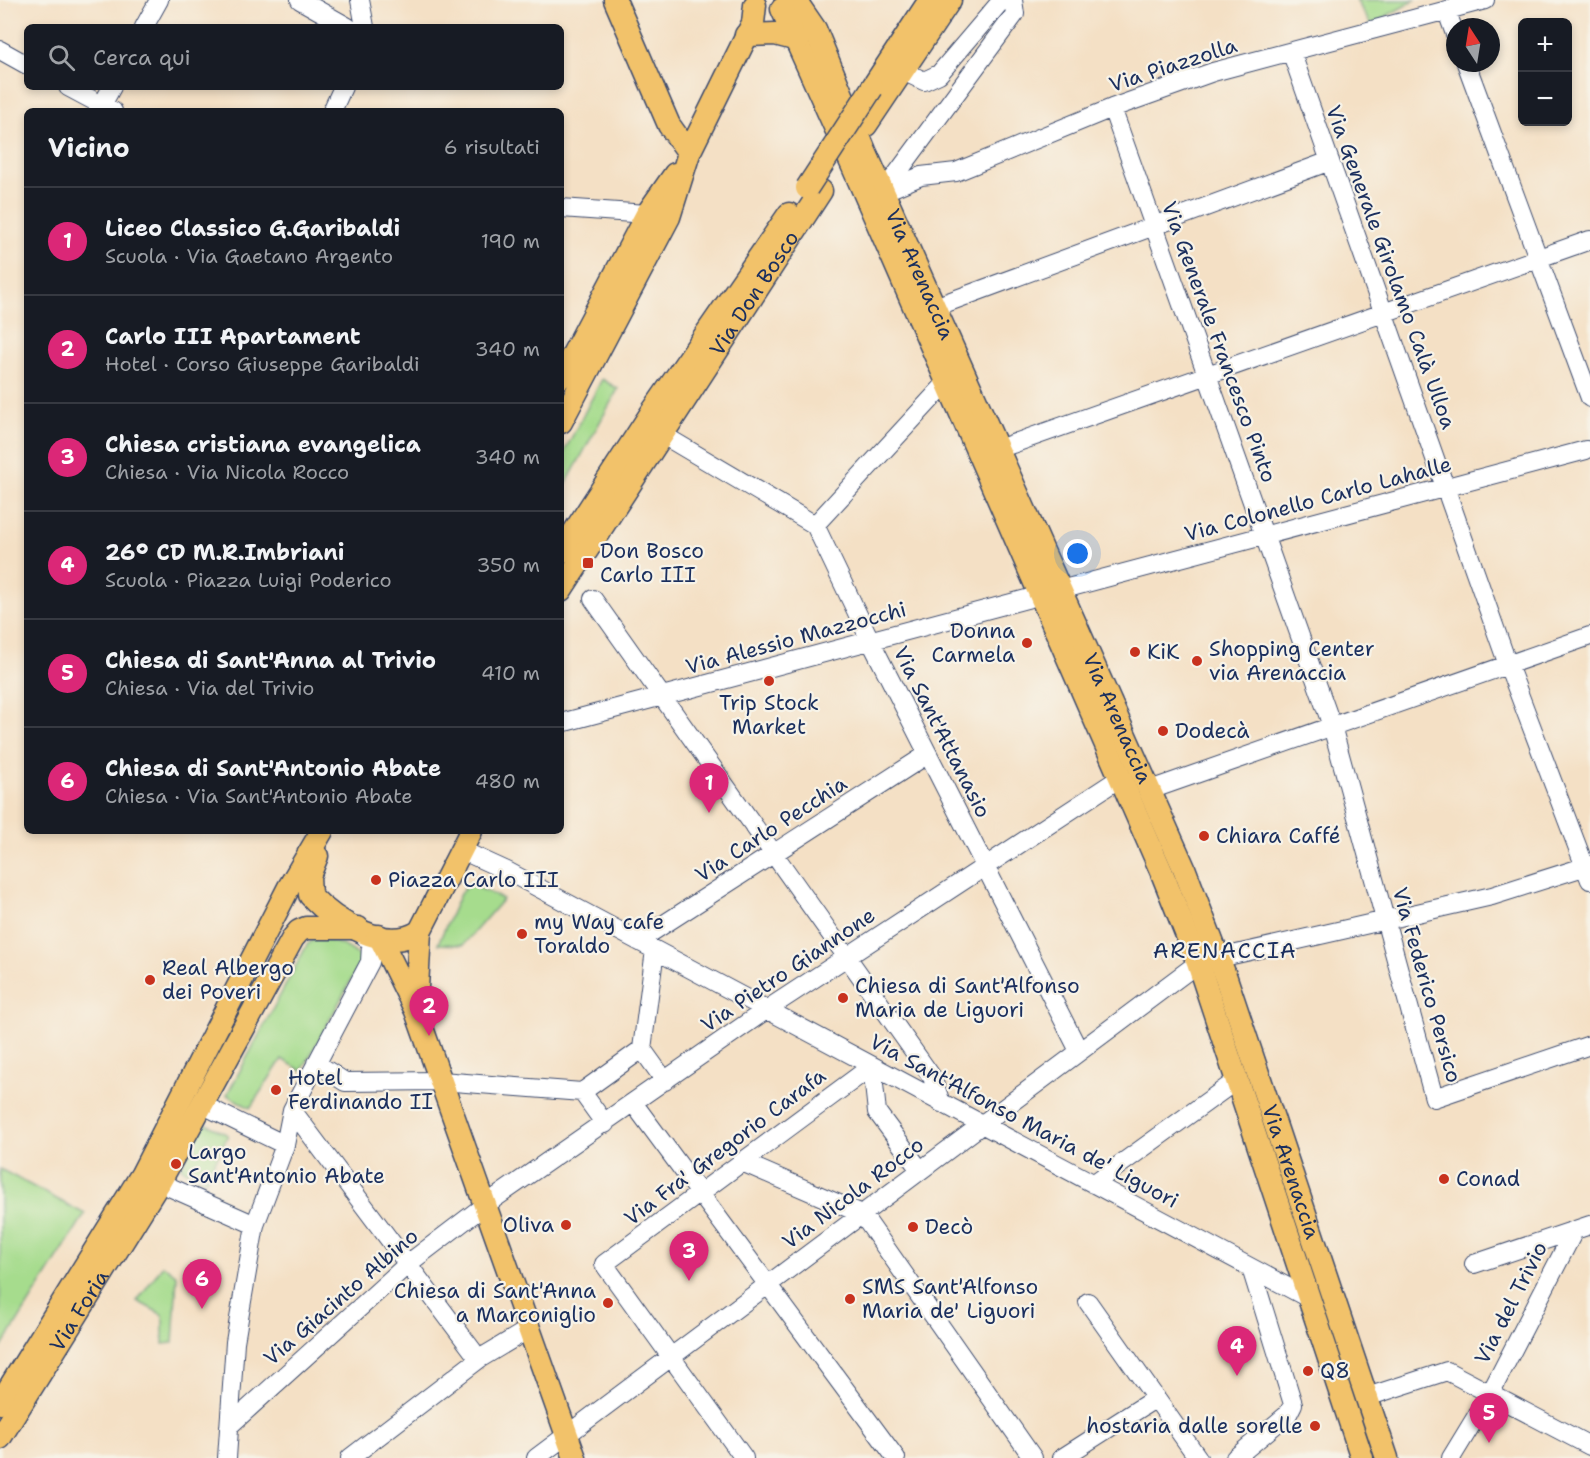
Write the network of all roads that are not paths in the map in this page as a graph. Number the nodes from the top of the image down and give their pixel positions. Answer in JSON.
{"nodes":[{"id":1,"x":159,"y":0,"type":"edge"},
{"id":2,"x":300,"y":0,"type":"edge"},
{"id":3,"x":360,"y":0,"type":"edge"},
{"id":4,"x":615,"y":0,"type":"edge"},
{"id":5,"x":930,"y":0,"type":"edge"},
{"id":6,"x":950,"y":0,"type":"edge"},
{"id":7,"x":1002,"y":0,"type":"edge"},
{"id":8,"x":1013,"y":0,"type":"edge"},
{"id":9,"x":1485,"y":0,"type":"edge"},
{"id":10,"x":768,"y":11,"type":"edge"},
{"id":11,"x":1447,"y":12,"type":"junction"},
{"id":12,"x":1449,"y":18,"type":"edge"},
{"id":13,"x":146,"y":24,"type":"edge"},
{"id":14,"x":343,"y":24,"type":"edge"},
{"id":15,"x":364,"y":24,"type":"edge"},
{"id":16,"x":798,"y":40,"type":"junction"},
{"id":17,"x":0,"y":50,"type":"edge"},
{"id":18,"x":1292,"y":54,"type":"junction"},
{"id":19,"x":24,"y":63,"type":"edge"},
{"id":20,"x":896,"y":67,"type":"junction"},
{"id":21,"x":1469,"y":72,"type":"edge"},
{"id":22,"x":74,"y":90,"type":"edge"},
{"id":23,"x":111,"y":90,"type":"edge"},
{"id":24,"x":342,"y":90,"type":"edge"},
{"id":25,"x":107,"y":108,"type":"edge"},
{"id":26,"x":333,"y":108,"type":"edge"},
{"id":27,"x":1112,"y":108,"type":"junction"},
{"id":28,"x":689,"y":153,"type":"junction"},
{"id":29,"x":1330,"y":161,"type":"junction"},
{"id":30,"x":814,"y":189,"type":"junction"},
{"id":31,"x":883,"y":192,"type":"junction"},
{"id":32,"x":564,"y":208,"type":"edge"},
{"id":33,"x":647,"y":214,"type":"junction"},
{"id":34,"x":1154,"y":226,"type":"junction"},
{"id":35,"x":1590,"y":240,"type":"edge"},
{"id":36,"x":1538,"y":258,"type":"junction"},
{"id":37,"x":935,"y":307,"type":"junction"},
{"id":38,"x":1383,"y":313,"type":"junction"},
{"id":39,"x":575,"y":355,"type":"edge"},
{"id":40,"x":564,"y":372,"type":"edge"},
{"id":41,"x":1207,"y":375,"type":"junction"},
{"id":42,"x":948,"y":381,"type":"junction"},
{"id":43,"x":1590,"y":398,"type":"edge"},
{"id":44,"x":564,"y":408,"type":"edge"},
{"id":45,"x":663,"y":435,"type":"junction"},
{"id":46,"x":1589,"y":447,"type":"edge"},
{"id":47,"x":998,"y":448,"type":"junction"},
{"id":48,"x":1446,"y":488,"type":"junction"},
{"id":49,"x":815,"y":525,"type":"junction"},
{"id":50,"x":1265,"y":537,"type":"junction"},
{"id":51,"x":564,"y":547,"type":"edge"},
{"id":52,"x":564,"y":585,"type":"edge"},
{"id":53,"x":1052,"y":594,"type":"junction"},
{"id":54,"x":594,"y":599,"type":"dead end"},
{"id":55,"x":1590,"y":636,"type":"edge"},
{"id":56,"x":871,"y":642,"type":"junction"},
{"id":57,"x":1508,"y":665,"type":"junction"},
{"id":58,"x":663,"y":697,"type":"junction"},
{"id":59,"x":564,"y":722,"type":"edge"},
{"id":60,"x":1332,"y":726,"type":"junction"},
{"id":61,"x":928,"y":754,"type":"junction"},
{"id":62,"x":1120,"y":778,"type":"junction"},
{"id":63,"x":1150,"y":790,"type":"junction"},
{"id":64,"x":321,"y":834,"type":"edge"},
{"id":65,"x":322,"y":834,"type":"edge"},
{"id":66,"x":466,"y":841,"type":"edge"},
{"id":67,"x":774,"y":854,"type":"junction"},
{"id":68,"x":984,"y":865,"type":"junction"},
{"id":69,"x":1588,"y":871,"type":"edge"},
{"id":70,"x":1385,"y":920,"type":"junction"},
{"id":71,"x":358,"y":928,"type":"junction"},
{"id":72,"x":420,"y":931,"type":"junction"},
{"id":73,"x":379,"y":936,"type":"junction"},
{"id":74,"x":638,"y":941,"type":"junction"},
{"id":75,"x":656,"y":950,"type":"junction"},
{"id":76,"x":846,"y":956,"type":"junction"},
{"id":77,"x":1209,"y":960,"type":"junction"},
{"id":78,"x":766,"y":1010,"type":"junction"},
{"id":79,"x":416,"y":1011,"type":"junction"},
{"id":80,"x":1590,"y":1045,"type":"edge"},
{"id":81,"x":642,"y":1049,"type":"junction"},
{"id":82,"x":1079,"y":1051,"type":"junction"},
{"id":83,"x":316,"y":1063,"type":"junction"},
{"id":84,"x":872,"y":1066,"type":"junction"},
{"id":85,"x":1237,"y":1080,"type":"junction"},
{"id":86,"x":441,"y":1081,"type":"junction"},
{"id":87,"x":665,"y":1081,"type":"junction"},
{"id":88,"x":582,"y":1092,"type":"junction"},
{"id":89,"x":941,"y":1103,"type":"junction"},
{"id":90,"x":201,"y":1104,"type":"junction"},
{"id":91,"x":634,"y":1104,"type":"junction"},
{"id":92,"x":292,"y":1110,"type":"junction"},
{"id":93,"x":605,"y":1124,"type":"junction"},
{"id":94,"x":981,"y":1124,"type":"junction"},
{"id":95,"x":285,"y":1145,"type":"junction"},
{"id":96,"x":742,"y":1162,"type":"junction"},
{"id":97,"x":920,"y":1170,"type":"junction"},
{"id":98,"x":150,"y":1178,"type":"junction"},
{"id":99,"x":1093,"y":1184,"type":"junction"},
{"id":100,"x":700,"y":1193,"type":"junction"},
{"id":101,"x":485,"y":1205,"type":"junction"},
{"id":102,"x":862,"y":1214,"type":"junction"},
{"id":103,"x":255,"y":1225,"type":"junction"},
{"id":104,"x":1582,"y":1228,"type":"edge"},
{"id":105,"x":409,"y":1263,"type":"junction"},
{"id":106,"x":1474,"y":1264,"type":"dead end"},
{"id":107,"x":1251,"y":1268,"type":"junction"},
{"id":108,"x":1280,"y":1283,"type":"junction"},
{"id":109,"x":768,"y":1286,"type":"junction"},
{"id":110,"x":1261,"y":1298,"type":"junction"},
{"id":111,"x":1310,"y":1299,"type":"junction"},
{"id":112,"x":1088,"y":1302,"type":"dead end"},
{"id":113,"x":529,"y":1329,"type":"junction"},
{"id":114,"x":671,"y":1358,"type":"junction"},
{"id":115,"x":480,"y":1359,"type":"junction"},
{"id":116,"x":1490,"y":1395,"type":"junction"},
{"id":117,"x":1367,"y":1397,"type":"junction"},
{"id":118,"x":1156,"y":1398,"type":"junction"},
{"id":119,"x":0,"y":1403,"type":"edge"},
{"id":120,"x":229,"y":1426,"type":"junction"},
{"id":121,"x":567,"y":1434,"type":"junction"},
{"id":122,"x":0,"y":1438,"type":"edge"},
{"id":123,"x":1590,"y":1446,"type":"edge"},
{"id":124,"x":227,"y":1458,"type":"edge"},
{"id":125,"x":350,"y":1458,"type":"edge"},
{"id":126,"x":536,"y":1458,"type":"edge"},
{"id":127,"x":575,"y":1458,"type":"edge"},
{"id":128,"x":744,"y":1458,"type":"edge"},
{"id":129,"x":896,"y":1458,"type":"edge"},
{"id":130,"x":1033,"y":1458,"type":"edge"},
{"id":131,"x":1062,"y":1458,"type":"edge"},
{"id":132,"x":1198,"y":1458,"type":"edge"},
{"id":133,"x":1235,"y":1458,"type":"edge"},
{"id":134,"x":1362,"y":1458,"type":"edge"},
{"id":135,"x":1387,"y":1458,"type":"edge"},
{"id":136,"x":1451,"y":1458,"type":"edge"}],
"edges":[{"from":1,"to":13,"type":"street"},
{"from":2,"to":14,"type":"street"},
{"from":3,"to":15,"type":"street"},
{"from":4,"to":28,"type":"main road"},
{"from":5,"to":20,"type":"main road","name":"Via Don Bosco"},
{"from":6,"to":20,"type":"main road","name":"Via Don Bosco"},
{"from":7,"to":20,"type":"street"},
{"from":8,"to":31,"type":"street"},
{"from":9,"to":11,"type":"street","name":"Via Piazzolla"},
{"from":10,"to":16,"type":"main road","name":"Via Arenaccia"},
{"from":10,"to":16,"type":"main road"},
{"from":10,"to":28,"type":"main road"},
{"from":10,"to":31,"type":"main road","name":"Via Arenaccia"},
{"from":11,"to":12,"type":"street"},
{"from":11,"to":18,"type":"street","name":"Via Piazzolla"},
{"from":16,"to":42,"type":"main road","name":"Via Arenaccia"},
{"from":17,"to":19,"type":"street"},
{"from":18,"to":27,"type":"street","name":"Via Piazzolla"},
{"from":18,"to":29,"type":"street","name":"Via Generale Girolamo Calà Ulloa"},
{"from":20,"to":30,"type":"main road","name":"Via Don Bosco"},
{"from":20,"to":30,"type":"main road","name":"Via Don Bosco","bridge":true},
{"from":21,"to":36,"type":"street"},
{"from":22,"to":25,"type":"street"},
{"from":23,"to":25,"type":"street"},
{"from":24,"to":26,"type":"street"},
{"from":27,"to":31,"type":"street","name":"Via Piazzolla"},
{"from":27,"to":34,"type":"street","name":"Via Generale Francesco Pinto"},
{"from":28,"to":33,"type":"main road"},
{"from":28,"to":39,"type":"main road"},
{"from":29,"to":34,"type":"street"},
{"from":29,"to":38,"type":"street","name":"Via Generale Girolamo Calà Ulloa"},
{"from":30,"to":45,"type":"main road","name":"Via Don Bosco"},
{"from":30,"to":51,"type":"main road","name":"Via Don Bosco"},
{"from":31,"to":37,"type":"main road","name":"Via Arenaccia"},
{"from":32,"to":33,"type":"street"},
{"from":33,"to":39,"type":"main road"},
{"from":34,"to":37,"type":"street"},
{"from":34,"to":41,"type":"street","name":"Via Generale Francesco Pinto"},
{"from":35,"to":36,"type":"street"},
{"from":36,"to":38,"type":"street"},
{"from":36,"to":43,"type":"street"},
{"from":37,"to":47,"type":"main road","name":"Via Arenaccia"},
{"from":38,"to":41,"type":"street"},
{"from":38,"to":48,"type":"street","name":"Via Generale Girolamo Calà Ulloa"},
{"from":39,"to":40,"type":"main road"},
{"from":39,"to":44,"type":"main road"},
{"from":41,"to":47,"type":"street"},
{"from":41,"to":50,"type":"street","name":"Via Generale Francesco Pinto"},
{"from":42,"to":49,"type":"street"},
{"from":42,"to":53,"type":"main road","name":"Via Arenaccia"},
{"from":45,"to":49,"type":"street"},
{"from":45,"to":52,"type":"main road","name":"Via Don Bosco"},
{"from":46,"to":48,"type":"street","name":"Via Colonello Carlo Lahalle"},
{"from":47,"to":53,"type":"main road","name":"Via Arenaccia"},
{"from":48,"to":50,"type":"street","name":"Via Colonello Carlo Lahalle"},
{"from":48,"to":57,"type":"street","name":"Via Generale Girolamo Calà Ulloa"},
{"from":49,"to":56,"type":"street","name":"Via Sant'Attanasio"},
{"from":50,"to":53,"type":"street","name":"Via Colonello Carlo Lahalle"},
{"from":50,"to":60,"type":"street","name":"Via Generale Francesco Pinto"},
{"from":53,"to":56,"type":"street","name":"Via Alessio Mazzocchi"},
{"from":53,"to":62,"type":"main road","name":"Via Arenaccia"},
{"from":53,"to":63,"type":"main road","name":"Via Arenaccia"},
{"from":54,"to":58,"type":"street"},
{"from":55,"to":57,"type":"street"},
{"from":56,"to":58,"type":"street","name":"Via Alessio Mazzocchi"},
{"from":56,"to":61,"type":"street","name":"Via Sant'Attanasio"},
{"from":57,"to":60,"type":"street"},
{"from":57,"to":69,"type":"street","name":"Via Generale Girolamo Calà Ulloa"},
{"from":58,"to":59,"type":"street","name":"Via Alessio Mazzocchi"},
{"from":58,"to":67,"type":"street"},
{"from":60,"to":63,"type":"street"},
{"from":60,"to":70,"type":"street","name":"Via Federico Persico"},
{"from":61,"to":67,"type":"street","name":"Via Carlo Pecchia"},
{"from":61,"to":68,"type":"street","name":"Via Sant'Attanasio"},
{"from":62,"to":68,"type":"street","name":"Via Pietro Giannone"},
{"from":62,"to":77,"type":"main road","name":"Via Arenaccia"},
{"from":63,"to":77,"type":"main road","name":"Via Arenaccia"},
{"from":64,"to":98,"type":"main road","name":"Via Foria"},
{"from":65,"to":71,"type":"main road"},
{"from":66,"to":72,"type":"main road"},
{"from":66,"to":74,"type":"street","name":"Via Sant'Alfonso Maria de' Liguori"},
{"from":67,"to":74,"type":"street","name":"Via Carlo Pecchia"},
{"from":67,"to":76,"type":"street"},
{"from":68,"to":76,"type":"street","name":"Via Pietro Giannone"},
{"from":68,"to":82,"type":"street","name":"Via Sant'Attanasio"},
{"from":69,"to":70,"type":"street"},
{"from":70,"to":77,"type":"street"},
{"from":70,"to":80,"type":"street","name":"Via Federico Persico"},
{"from":71,"to":73,"type":"main road"},
{"from":71,"to":83,"type":"street"},
{"from":71,"to":90,"type":"main road"},
{"from":72,"to":73,"type":"main road"},
{"from":72,"to":79,"type":"main road"},
{"from":73,"to":79,"type":"main road"},
{"from":74,"to":75,"type":"street","name":"Via Sant'Alfonso Maria de' Liguori"},
{"from":75,"to":78,"type":"street","name":"Via Sant'Alfonso Maria de' Liguori"},
{"from":75,"to":81,"type":"street"},
{"from":76,"to":78,"type":"street","name":"Via Pietro Giannone"},
{"from":76,"to":89,"type":"street"},
{"from":77,"to":82,"type":"street","name":"Via Nicola Rocco"},
{"from":77,"to":85,"type":"main road","name":"Via Arenaccia"},
{"from":77,"to":117,"type":"main road","name":"Via Arenaccia"},
{"from":78,"to":84,"type":"street","name":"Via Sant'Alfonso Maria de' Liguori"},
{"from":78,"to":87,"type":"street","name":"Via Pietro Giannone"},
{"from":79,"to":86,"type":"main road"},
{"from":81,"to":87,"type":"street"},
{"from":81,"to":88,"type":"street"},
{"from":82,"to":94,"type":"street","name":"Via Nicola Rocco"},
{"from":83,"to":86,"type":"street"},
{"from":83,"to":92,"type":"street"},
{"from":84,"to":89,"type":"street","name":"Via Sant'Alfonso Maria de' Liguori"},
{"from":84,"to":96,"type":"street","name":"Via Fra' Gregorio Carafa"},
{"from":84,"to":97,"type":"street"},
{"from":85,"to":99,"type":"street"},
{"from":85,"to":111,"type":"main road","name":"Via Arenaccia"},
{"from":86,"to":88,"type":"street"},
{"from":86,"to":101,"type":"main road"},
{"from":87,"to":91,"type":"street","name":"Via Pietro Giannone"},
{"from":88,"to":93,"type":"street"},
{"from":89,"to":94,"type":"street","name":"Via Sant'Alfonso Maria de' Liguori"},
{"from":90,"to":95,"type":"street"},
{"from":90,"to":98,"type":"main road","name":"Via Foria"},
{"from":91,"to":93,"type":"street","name":"Via Pietro Giannone"},
{"from":91,"to":100,"type":"street"},
{"from":92,"to":95,"type":"street"},
{"from":92,"to":105,"type":"street"},
{"from":93,"to":101,"type":"street","name":"Via Pietro Giannone"},
{"from":94,"to":97,"type":"street","name":"Via Nicola Rocco"},
{"from":94,"to":99,"type":"street","name":"Via Sant'Alfonso Maria de' Liguori"},
{"from":95,"to":103,"type":"street"},
{"from":96,"to":100,"type":"street","name":"Via Fra' Gregorio Carafa"},
{"from":96,"to":102,"type":"street"},
{"from":97,"to":102,"type":"street","name":"Via Nicola Rocco"},
{"from":98,"to":103,"type":"street"},
{"from":98,"to":119,"type":"main road","name":"Via Foria"},
{"from":98,"to":122,"type":"main road","name":"Via Foria"},
{"from":99,"to":107,"type":"street","name":"Via Sant'Alfonso Maria de' Liguori"},
{"from":100,"to":109,"type":"street"},
{"from":100,"to":114,"type":"street","name":"Via Fra' Gregorio Carafa"},
{"from":101,"to":105,"type":"street","name":"Via Giacinto Albino"},
{"from":101,"to":113,"type":"main road"},
{"from":102,"to":109,"type":"street","name":"Via Nicola Rocco"},
{"from":102,"to":130,"type":"street"},
{"from":103,"to":120,"type":"street"},
{"from":104,"to":106,"type":"street"},
{"from":104,"to":116,"type":"street","name":"Via del Trivio"},
{"from":105,"to":115,"type":"street"},
{"from":105,"to":120,"type":"street","name":"Via Giacinto Albino"},
{"from":107,"to":108,"type":"street","name":"Via Sant'Alfonso Maria de' Liguori"},
{"from":107,"to":110,"type":"street"},
{"from":108,"to":110,"type":"street"},
{"from":108,"to":111,"type":"street","name":"Via Sant'Alfonso Maria de' Liguori"},
{"from":109,"to":114,"type":"street","name":"Via Nicola Rocco"},
{"from":109,"to":129,"type":"street"},
{"from":110,"to":133,"type":"street"},
{"from":111,"to":134,"type":"main road","name":"Via Arenaccia"},
{"from":112,"to":118,"type":"street"},
{"from":113,"to":115,"type":"street"},
{"from":113,"to":121,"type":"main road"},
{"from":114,"to":121,"type":"street","name":"Via Nicola Rocco"},
{"from":114,"to":128,"type":"street"},
{"from":115,"to":125,"type":"street"},
{"from":116,"to":117,"type":"street"},
{"from":116,"to":123,"type":"street"},
{"from":116,"to":136,"type":"street","name":"Via del Trivio"},
{"from":117,"to":135,"type":"main road","name":"Via Arenaccia"},
{"from":118,"to":131,"type":"street"},
{"from":118,"to":132,"type":"street"},
{"from":120,"to":124,"type":"street"},
{"from":121,"to":126,"type":"street","name":"Via Nicola Rocco"},
{"from":121,"to":127,"type":"main road"}]}
